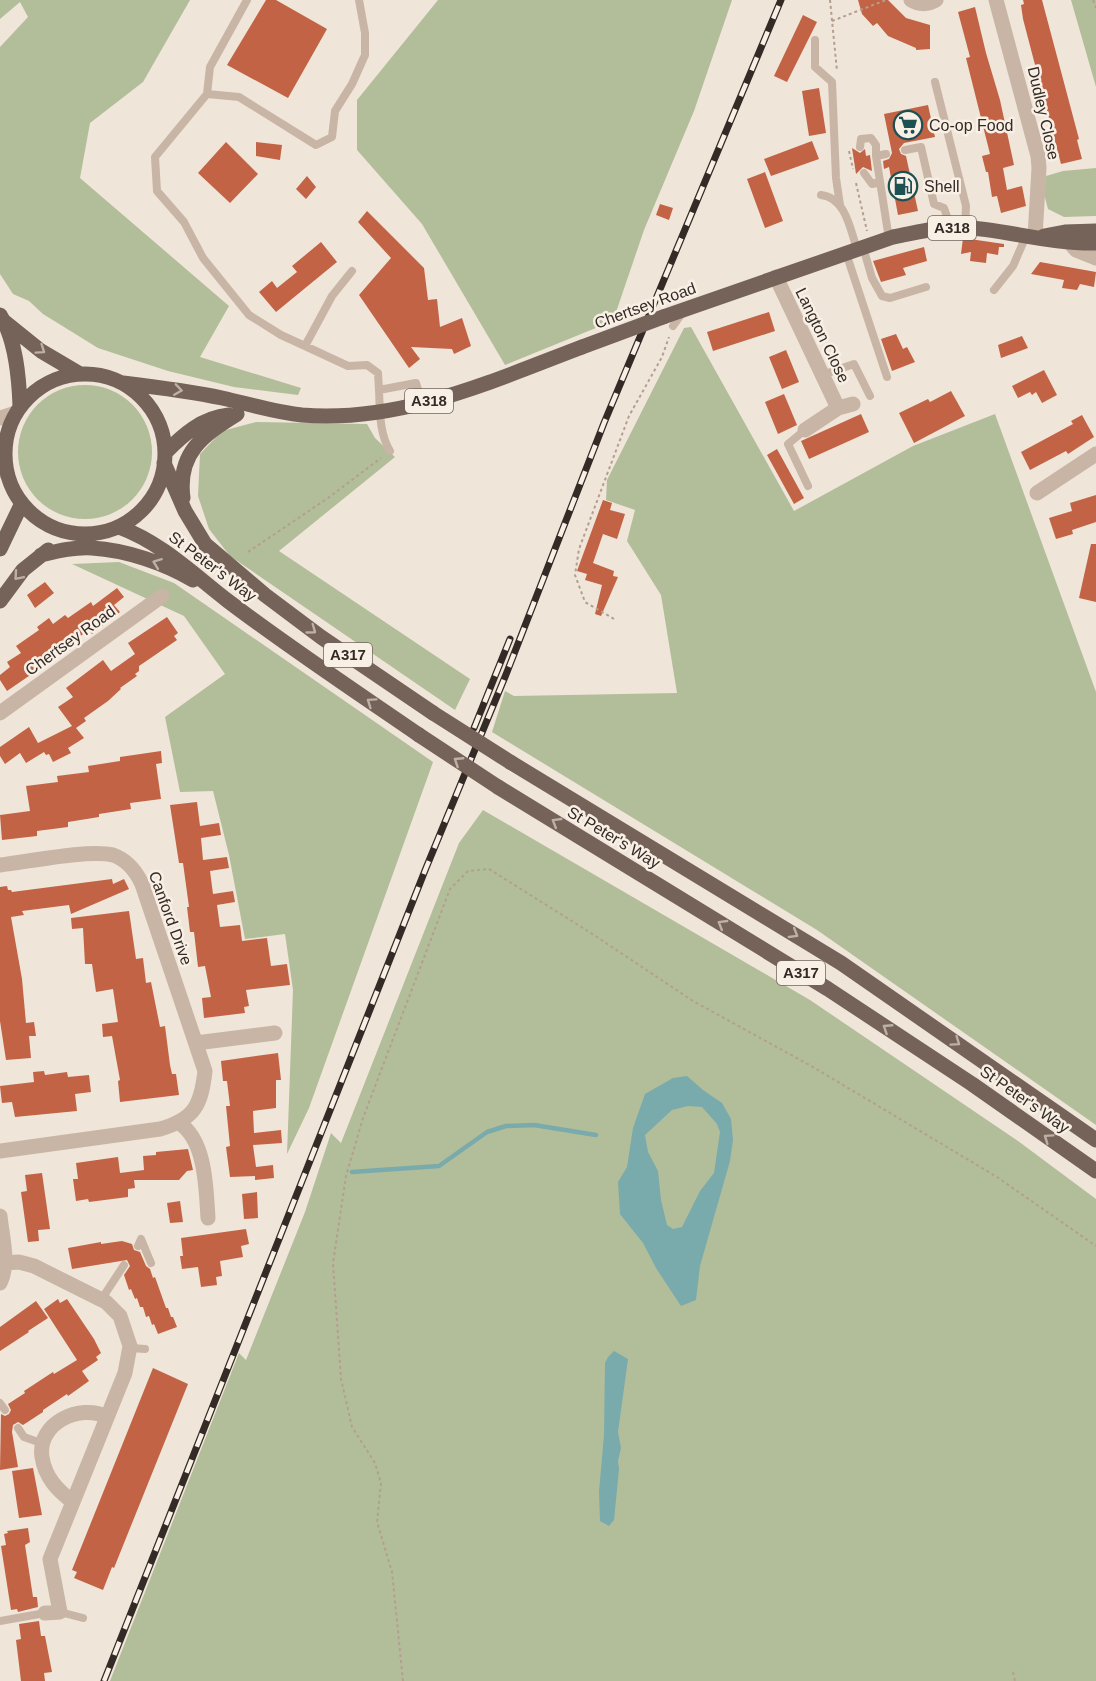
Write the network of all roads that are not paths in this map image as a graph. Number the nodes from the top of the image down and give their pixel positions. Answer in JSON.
{"nodes":[{"id":1,"x":247,"y":0,"type":"edge"},
{"id":2,"x":359,"y":0,"type":"edge"},
{"id":3,"x":911,"y":0,"type":"edge"},
{"id":4,"x":936,"y":0,"type":"edge"},
{"id":5,"x":996,"y":0,"type":"edge"},
{"id":6,"x":815,"y":40,"type":"dead end"},
{"id":7,"x":935,"y":82,"type":"dead end"},
{"id":8,"x":207,"y":94,"type":"junction"},
{"id":9,"x":860,"y":147,"type":"dead end"},
{"id":10,"x":905,"y":150,"type":"dead end"},
{"id":11,"x":886,"y":154,"type":"dead end"},
{"id":12,"x":876,"y":156,"type":"junction"},
{"id":13,"x":864,"y":173,"type":"dead end"},
{"id":14,"x":880,"y":182,"type":"junction"},
{"id":15,"x":821,"y":195,"type":"dead end"},
{"id":16,"x":840,"y":205,"type":"junction"},
{"id":17,"x":958,"y":228,"type":"junction"},
{"id":18,"x":1096,"y":231,"type":"edge"},
{"id":19,"x":1031,"y":236,"type":"junction"},
{"id":20,"x":889,"y":239,"type":"junction"},
{"id":21,"x":1096,"y":243,"type":"edge"},
{"id":22,"x":1071,"y":244,"type":"junction"},
{"id":23,"x":859,"y":249,"type":"junction"},
{"id":24,"x":1096,"y":258,"type":"edge"},
{"id":25,"x":352,"y":271,"type":"dead end"},
{"id":26,"x":776,"y":277,"type":"junction"},
{"id":27,"x":926,"y":287,"type":"dead end"},
{"id":28,"x":994,"y":290,"type":"dead end"},
{"id":29,"x":2,"y":318,"type":"edge"},
{"id":30,"x":305,"y":346,"type":"junction"},
{"id":31,"x":80,"y":374,"type":"junction"},
{"id":32,"x":822,"y":375,"type":"junction"},
{"id":33,"x":887,"y":377,"type":"dead end"},
{"id":34,"x":120,"y":382,"type":"junction"},
{"id":35,"x":379,"y":390,"type":"junction"},
{"id":36,"x":870,"y":396,"type":"dead end"},
{"id":37,"x":422,"y":403,"type":"junction"},
{"id":38,"x":18,"y":410,"type":"junction"},
{"id":39,"x":267,"y":411,"type":"junction"},
{"id":40,"x":380,"y":412,"type":"junction"},
{"id":41,"x":237,"y":414,"type":"junction"},
{"id":42,"x":0,"y":418,"type":"edge"},
{"id":43,"x":805,"y":430,"type":"joint"},
{"id":44,"x":390,"y":450,"type":"road end"},
{"id":45,"x":1096,"y":454,"type":"edge"},
{"id":46,"x":165,"y":458,"type":"junction"},
{"id":47,"x":4,"y":470,"type":"edge"},
{"id":48,"x":808,"y":486,"type":"dead end"},
{"id":49,"x":1037,"y":493,"type":"dead end"},
{"id":50,"x":22,"y":503,"type":"junction"},
{"id":51,"x":185,"y":511,"type":"junction"},
{"id":52,"x":119,"y":526,"type":"junction"},
{"id":53,"x":77,"y":534,"type":"junction"},
{"id":54,"x":0,"y":549,"type":"edge"},
{"id":55,"x":41,"y":555,"type":"junction"},
{"id":56,"x":162,"y":596,"type":"dead end"},
{"id":57,"x":227,"y":600,"type":"junction"},
{"id":58,"x":0,"y":601,"type":"edge"},
{"id":59,"x":0,"y":713,"type":"edge"},
{"id":60,"x":0,"y":866,"type":"edge"},
{"id":61,"x":275,"y":1033,"type":"dead end"},
{"id":62,"x":196,"y":1043,"type":"junction"},
{"id":63,"x":179,"y":1123,"type":"junction"},
{"id":64,"x":1096,"y":1140,"type":"edge"},
{"id":65,"x":0,"y":1151,"type":"edge"},
{"id":66,"x":1096,"y":1172,"type":"edge"},
{"id":67,"x":207,"y":1200,"type":"junction"},
{"id":68,"x":191,"y":1203,"type":"dead end"},
{"id":69,"x":0,"y":1216,"type":"edge"},
{"id":70,"x":208,"y":1218,"type":"dead end"},
{"id":71,"x":138,"y":1246,"type":"dead end"},
{"id":72,"x":4,"y":1263,"type":"junction"},
{"id":73,"x":151,"y":1263,"type":"dead end"},
{"id":74,"x":124,"y":1265,"type":"dead end"},
{"id":75,"x":0,"y":1283,"type":"edge"},
{"id":76,"x":101,"y":1300,"type":"junction"},
{"id":77,"x":0,"y":1403,"type":"edge"},
{"id":78,"x":5,"y":1410,"type":"dead end"},
{"id":79,"x":107,"y":1417,"type":"junction"},
{"id":80,"x":18,"y":1428,"type":"dead end"},
{"id":81,"x":44,"y":1444,"type":"junction"},
{"id":82,"x":73,"y":1502,"type":"junction"},
{"id":83,"x":52,"y":1613,"type":"junction"},
{"id":84,"x":83,"y":1618,"type":"dead end"},
{"id":85,"x":0,"y":1621,"type":"edge"}],
"edges":[{"from":1,"to":8,"type":"lane"},
{"from":2,"to":8,"type":"lane"},
{"from":3,"to":4,"type":"street"},
{"from":5,"to":19,"type":"street","name":"Dudley Close"},
{"from":6,"to":16,"type":"lane"},
{"from":7,"to":17,"type":"lane"},
{"from":8,"to":30,"type":"lane"},
{"from":9,"to":12,"type":"lane"},
{"from":10,"to":17,"type":"lane"},
{"from":11,"to":12,"type":"lane"},
{"from":12,"to":14,"type":"lane"},
{"from":13,"to":14,"type":"lane"},
{"from":14,"to":20,"type":"lane"},
{"from":15,"to":16,"type":"lane"},
{"from":16,"to":23,"type":"lane"},
{"from":17,"to":19,"type":"main road","name":"Chertsey Road","number":"A318"},
{"from":17,"to":20,"type":"main road","name":"Chertsey Road","number":"A318"},
{"from":18,"to":19,"type":"main road","name":"Chertsey Road","number":"A318"},
{"from":19,"to":22,"type":"main road","name":"Chertsey Road","number":"A318"},
{"from":19,"to":28,"type":"lane"},
{"from":20,"to":23,"type":"main road","name":"Chertsey Road","number":"A318"},
{"from":21,"to":22,"type":"main road","name":"Chertsey Road","number":"A318"},
{"from":22,"to":24,"type":"street"},
{"from":23,"to":26,"type":"main road","name":"Chertsey Road","number":"A318"},
{"from":23,"to":27,"type":"lane"},
{"from":23,"to":33,"type":"lane"},
{"from":25,"to":30,"type":"lane"},
{"from":26,"to":32,"type":"street","name":"Langton Close"},
{"from":26,"to":37,"type":"main road","name":"Chertsey Road","number":"A318","bridge":true},
{"from":29,"to":31,"type":"main road","one_way":true},
{"from":29,"to":38,"type":"main road"},
{"from":30,"to":35,"type":"lane"},
{"from":31,"to":34,"type":"main road"},
{"from":31,"to":38,"type":"main road"},
{"from":32,"to":36,"type":"lane"},
{"from":32,"to":43,"type":"street","name":"Langton Close"},
{"from":34,"to":39,"type":"main road","name":"Chertsey Road","number":"A318","one_way":true},
{"from":34,"to":46,"type":"main road"},
{"from":35,"to":37,"type":"lane"},
{"from":35,"to":40,"type":"lane"},
{"from":37,"to":40,"type":"main road","name":"Chertsey Road","number":"A318"},
{"from":38,"to":42,"type":"street"},
{"from":38,"to":47,"type":"main road"},
{"from":39,"to":40,"type":"main road","name":"Chertsey Road","number":"A318"},
{"from":39,"to":41,"type":"main road","name":"Chertsey Road","number":"A318"},
{"from":40,"to":44,"type":"lane"},
{"from":41,"to":46,"type":"main road","name":"Chertsey Road","number":"A318"},
{"from":41,"to":51,"type":"main road"},
{"from":43,"to":48,"type":"lane"},
{"from":45,"to":49,"type":"street"},
{"from":46,"to":51,"type":"main road","name":"St Peter's Way","number":"A317"},
{"from":46,"to":52,"type":"main road"},
{"from":47,"to":50,"type":"main road"},
{"from":50,"to":53,"type":"main road"},
{"from":50,"to":54,"type":"main road"},
{"from":51,"to":64,"type":"main road","name":"St Peter's Way","number":"A317","one_way":true,"bridge":true},
{"from":52,"to":53,"type":"main road"},
{"from":52,"to":57,"type":"main road","name":"St Peter's Way","number":"A317"},
{"from":53,"to":55,"type":"main road"},
{"from":57,"to":55,"type":"main road","one_way":true},
{"from":55,"to":58,"type":"main road","one_way":true},
{"from":56,"to":59,"type":"street","name":"Chertsey Road"},
{"from":66,"to":57,"type":"main road","name":"St Peter's Way","number":"A317","one_way":true,"bridge":true},
{"from":60,"to":62,"type":"street","name":"Canford Drive"},
{"from":61,"to":62,"type":"street"},
{"from":62,"to":63,"type":"street","name":"Canford Drive"},
{"from":63,"to":65,"type":"street"},
{"from":63,"to":67,"type":"street"},
{"from":67,"to":68,"type":"street"},
{"from":67,"to":70,"type":"street"},
{"from":69,"to":72,"type":"street"},
{"from":71,"to":73,"type":"lane"},
{"from":72,"to":75,"type":"street"},
{"from":72,"to":76,"type":"street"},
{"from":74,"to":76,"type":"lane"},
{"from":76,"to":79,"type":"street"},
{"from":77,"to":78,"type":"lane"},
{"from":79,"to":81,"type":"street"},
{"from":79,"to":82,"type":"street"},
{"from":80,"to":81,"type":"lane"},
{"from":81,"to":82,"type":"street"},
{"from":82,"to":83,"type":"street"},
{"from":83,"to":84,"type":"lane"},
{"from":83,"to":85,"type":"lane"}]}
